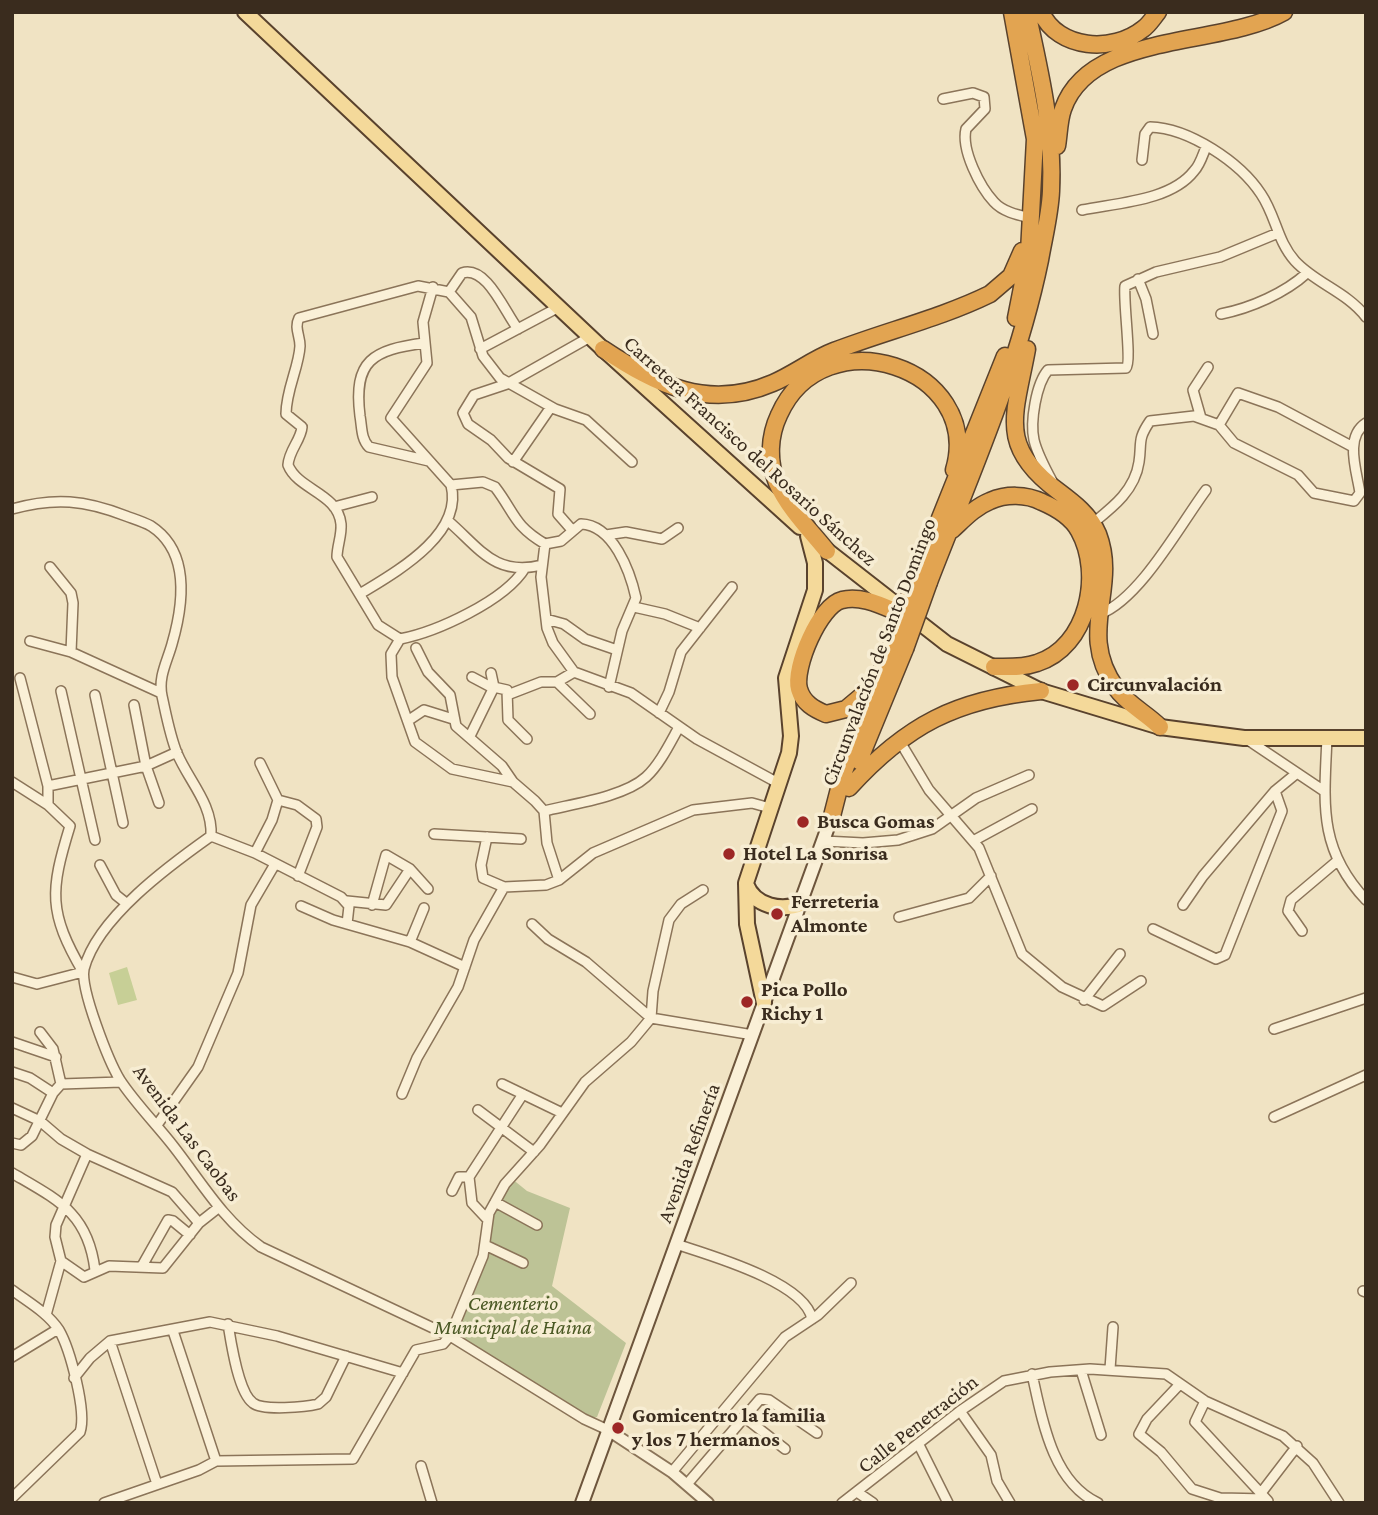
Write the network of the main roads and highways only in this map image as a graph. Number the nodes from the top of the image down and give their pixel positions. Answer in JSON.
{"nodes":[{"id":1,"x":245,"y":12,"type":"edge"},
{"id":2,"x":1006,"y":12,"type":"edge"},
{"id":3,"x":1012,"y":12,"type":"edge"},
{"id":4,"x":1027,"y":12,"type":"edge"},
{"id":5,"x":1041,"y":12,"type":"edge"},
{"id":6,"x":1158,"y":12,"type":"edge"},
{"id":7,"x":1284,"y":12,"type":"edge"},
{"id":8,"x":1019,"y":47,"type":"junction"},
{"id":9,"x":1051,"y":190,"type":"junction"},
{"id":10,"x":1031,"y":218,"type":"junction"},
{"id":11,"x":1030,"y":308,"type":"junction"},
{"id":12,"x":603,"y":349,"type":"junction"},
{"id":13,"x":942,"y":516,"type":"junction"},
{"id":14,"x":947,"y":534,"type":"junction"},
{"id":15,"x":808,"y":535,"type":"junction"},
{"id":16,"x":827,"y":551,"type":"junction"},
{"id":17,"x":923,"y":580,"type":"junction"},
{"id":18,"x":910,"y":617,"type":"junction"},
{"id":19,"x":899,"y":646,"type":"junction"},
{"id":20,"x":994,"y":667,"type":"junction"},
{"id":21,"x":877,"y":683,"type":"junction"},
{"id":22,"x":1041,"y":691,"type":"junction"},
{"id":23,"x":1160,"y":727,"type":"junction"},
{"id":24,"x":1366,"y":738,"type":"edge"},
{"id":25,"x":849,"y":788,"type":"junction"},
{"id":26,"x":832,"y":816,"type":"junction"},
{"id":27,"x":746,"y":883,"type":"junction"},
{"id":28,"x":803,"y":903,"type":"junction"},
{"id":29,"x":764,"y":1003,"type":"junction"},
{"id":30,"x":582,"y":1503,"type":"edge"}],
"edges":[{"from":1,"to":12,"type":"main road","name":"Carretera Francisco del Rosario Sánchez"},
{"from":2,"to":8,"type":"highway"},
{"from":3,"to":8,"type":"highway","name":"Circunvalación de Santo Domingo"},
{"from":4,"to":9,"type":"highway","name":"Circunvalación de Santo Domingo"},
{"from":5,"to":6,"type":"highway"},
{"from":7,"to":9,"type":"highway"},
{"from":8,"to":10,"type":"highway","name":"Circunvalación de Santo Domingo"},
{"from":9,"to":11,"type":"highway","name":"Circunvalación de Santo Domingo"},
{"from":10,"to":12,"type":"highway"},
{"from":10,"to":13,"type":"highway","name":"Circunvalación de Santo Domingo"},
{"from":11,"to":14,"type":"highway","name":"Circunvalación de Santo Domingo"},
{"from":11,"to":23,"type":"highway"},
{"from":12,"to":15,"type":"main road","name":"Carretera Francisco del Rosario Sánchez"},
{"from":13,"to":16,"type":"highway"},
{"from":13,"to":17,"type":"highway","name":"Circunvalación de Santo Domingo"},
{"from":14,"to":17,"type":"highway","name":"Circunvalación de Santo Domingo"},
{"from":14,"to":20,"type":"highway"},
{"from":15,"to":16,"type":"main road","name":"Carretera Francisco del Rosario Sánchez"},
{"from":15,"to":27,"type":"main road"},
{"from":16,"to":18,"type":"main road","name":"Carretera Francisco del Rosario Sánchez"},
{"from":17,"to":19,"type":"highway","name":"Circunvalación de Santo Domingo","bridge":true},
{"from":18,"to":20,"type":"main road","name":"Carretera Francisco del Rosario Sánchez"},
{"from":18,"to":21,"type":"highway"},
{"from":19,"to":21,"type":"highway","name":"Circunvalación de Santo Domingo"},
{"from":19,"to":25,"type":"highway","name":"Circunvalación de Santo Domingo"},
{"from":20,"to":22,"type":"main road","name":"Carretera Francisco del Rosario Sánchez"},
{"from":21,"to":26,"type":"highway","name":"Circunvalación de Santo Domingo"},
{"from":22,"to":23,"type":"main road","name":"Carretera Francisco del Rosario Sánchez"},
{"from":22,"to":25,"type":"highway"},
{"from":23,"to":24,"type":"main road","name":"Carretera Francisco del Rosario Sánchez"},
{"from":25,"to":26,"type":"highway","name":"Circunvalación de Santo Domingo"},
{"from":26,"to":28,"type":"main road","name":"Avenida Refinería"},
{"from":27,"to":28,"type":"main road"},
{"from":27,"to":29,"type":"main road"},
{"from":28,"to":29,"type":"main road","name":"Avenida Refinería"},
{"from":29,"to":30,"type":"main road","name":"Avenida Refinería"}]}
